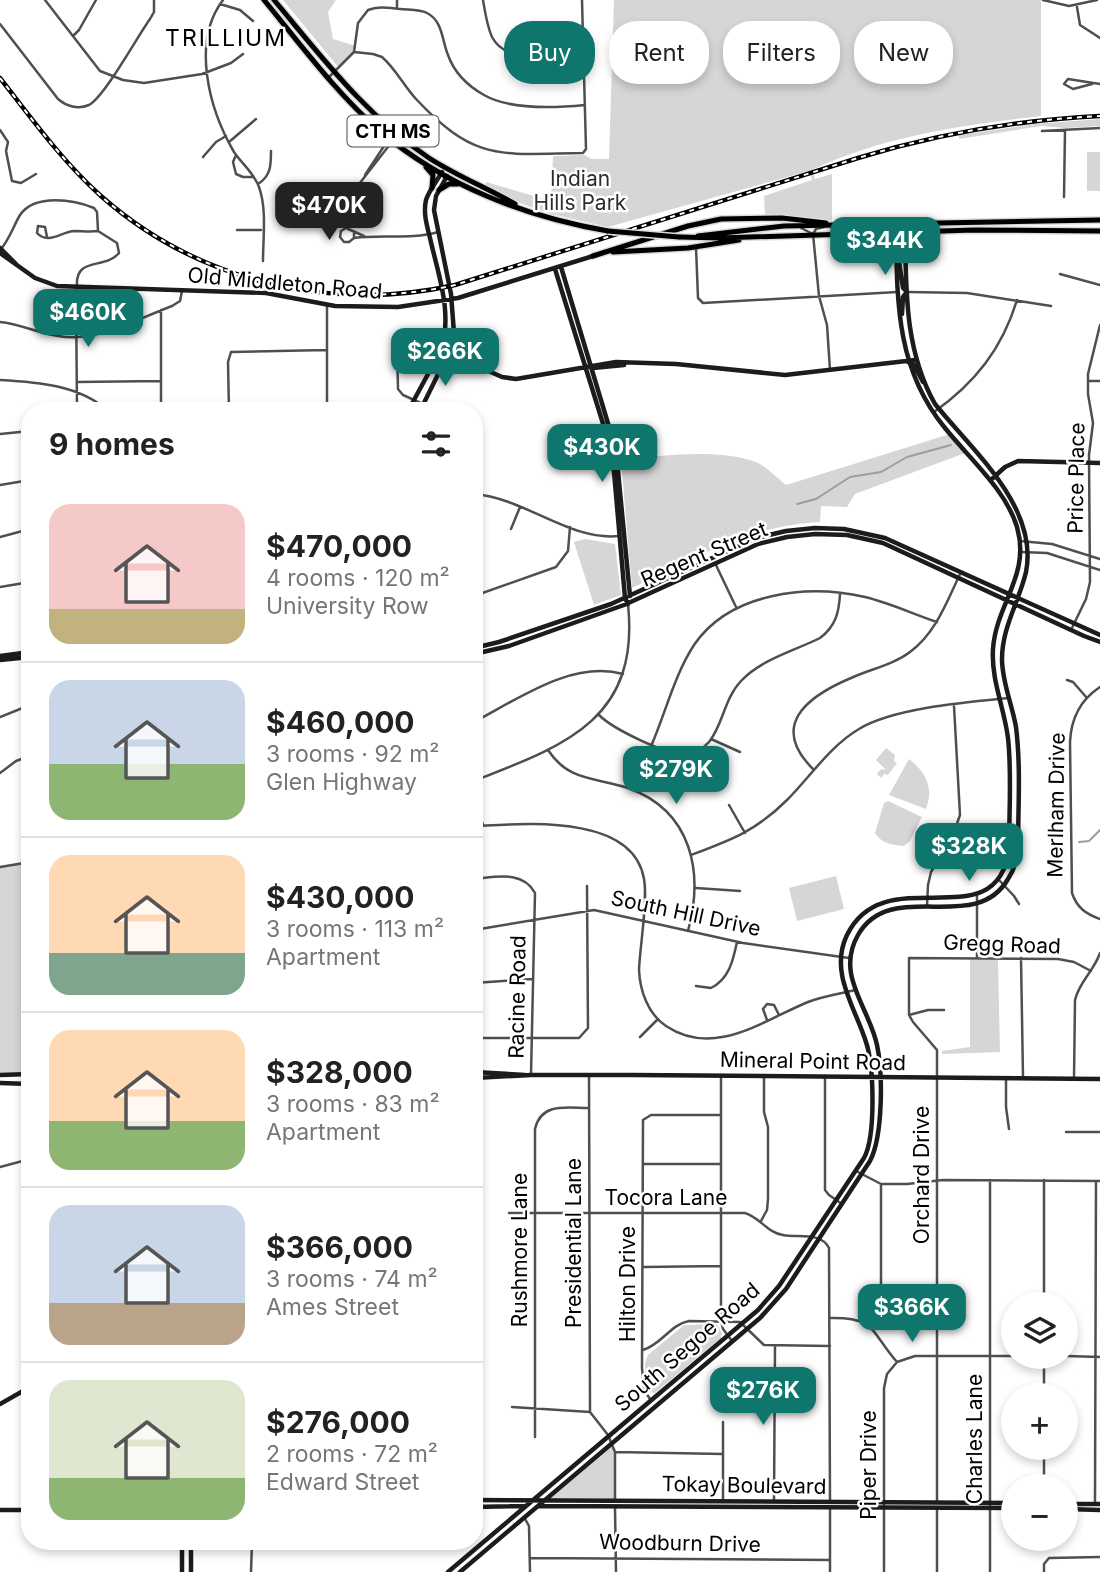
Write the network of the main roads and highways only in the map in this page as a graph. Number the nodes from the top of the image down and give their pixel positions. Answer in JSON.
{"nodes":[{"id":1,"x":264,"y":0,"type":"edge"},
{"id":2,"x":274,"y":0,"type":"edge"},
{"id":3,"x":301,"y":45,"type":"junction"},
{"id":4,"x":324,"y":61,"type":"junction"},
{"id":5,"x":331,"y":75,"type":"junction"},
{"id":6,"x":341,"y":92,"type":"junction"},
{"id":7,"x":362,"y":103,"type":"junction"},
{"id":8,"x":374,"y":115,"type":"junction"},
{"id":9,"x":391,"y":139,"type":"junction"},
{"id":10,"x":428,"y":156,"type":"junction"},
{"id":11,"x":419,"y":159,"type":"junction"},
{"id":12,"x":446,"y":172,"type":"junction"},
{"id":13,"x":461,"y":184,"type":"junction"},
{"id":14,"x":521,"y":208,"type":"junction"},
{"id":15,"x":1100,"y":220,"type":"edge"},
{"id":16,"x":878,"y":225,"type":"junction"},
{"id":17,"x":1100,"y":231,"type":"edge"},
{"id":18,"x":695,"y":237,"type":"junction"},
{"id":19,"x":756,"y":237,"type":"junction"}],
"edges":[{"from":1,"to":3,"type":"main road","number":"CTH MS"},
{"from":2,"to":4,"type":"main road","number":"CTH MS"},
{"from":3,"to":4,"type":"main road"},
{"from":3,"to":5,"type":"main road","number":"CTH MS"},
{"from":4,"to":5,"type":"main road","number":"CTH MS"},
{"from":5,"to":6,"type":"main road","number":"CTH MS"},
{"from":5,"to":7,"type":"main road","number":"CTH MS"},
{"from":6,"to":7,"type":"main road"},
{"from":6,"to":9,"type":"main road","number":"CTH MS"},
{"from":7,"to":8,"type":"main road","number":"CTH MS"},
{"from":8,"to":9,"type":"main road"},
{"from":8,"to":10,"type":"main road","number":"CTH MS"},
{"from":9,"to":10,"type":"main road"},
{"from":9,"to":11,"type":"main road","number":"CTH MS"},
{"from":10,"to":12,"type":"main road","number":"CTH MS"},
{"from":11,"to":12,"type":"main road","number":"CTH MS"},
{"from":11,"to":13,"type":"main road"},
{"from":12,"to":13,"type":"main road","number":"CTH MS"},
{"from":12,"to":14,"type":"main road","number":"CTH MS"},
{"from":13,"to":14,"type":"main road","number":"CTH MS"},
{"from":14,"to":18,"type":"main road","number":"CTH MS","bridge":true},
{"from":15,"to":16,"type":"main road","number":"CTH MS"},
{"from":16,"to":18,"type":"main road","number":"CTH MS"},
{"from":16,"to":19,"type":"main road"},
{"from":17,"to":19,"type":"main road","number":"CTH MS"},
{"from":18,"to":19,"type":"main road","number":"CTH MS"}]}
